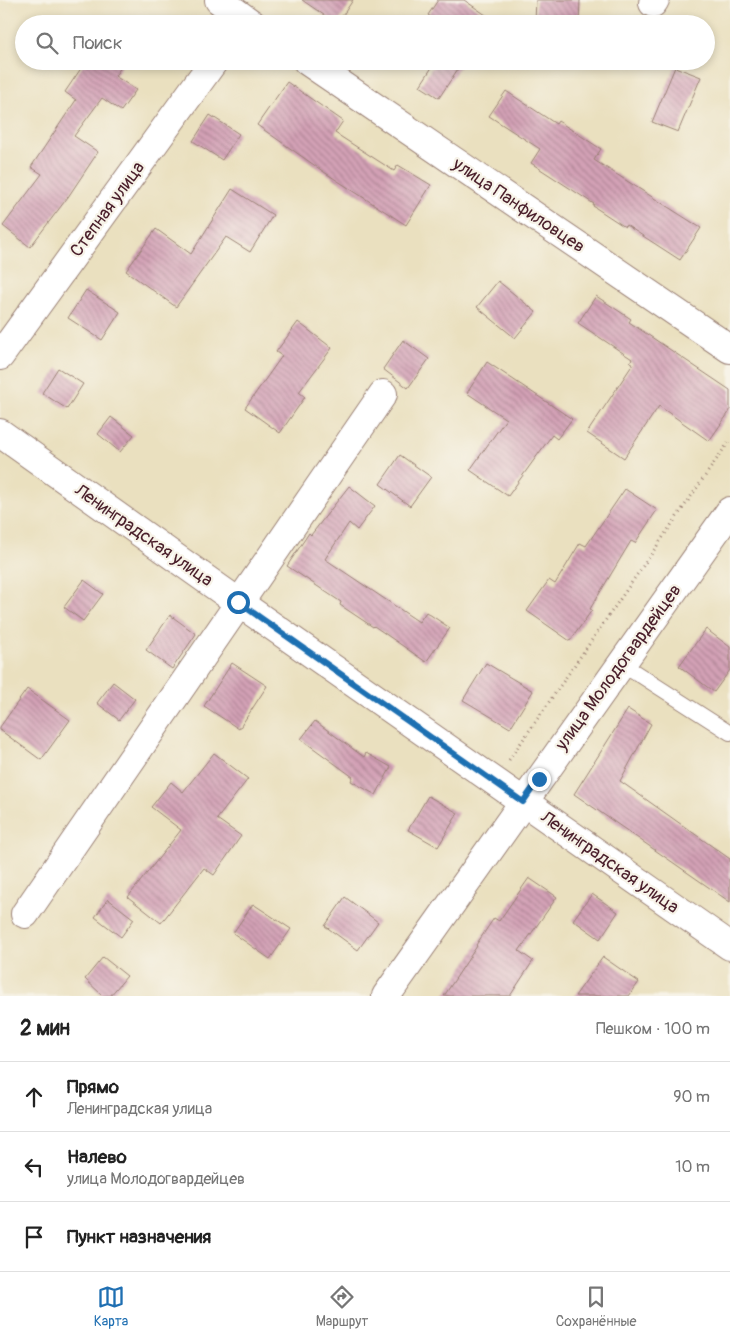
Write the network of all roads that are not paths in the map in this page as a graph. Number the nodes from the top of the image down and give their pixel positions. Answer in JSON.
{"nodes":[{"id":1,"x":219,"y":0,"type":"edge"},
{"id":2,"x":247,"y":15,"type":"edge"},
{"id":3,"x":207,"y":70,"type":"edge"},
{"id":4,"x":321,"y":70,"type":"edge"},
{"id":5,"x":730,"y":349,"type":"edge"},
{"id":6,"x":0,"y":356,"type":"edge"},
{"id":7,"x":383,"y":394,"type":"dead end"},
{"id":8,"x":0,"y":433,"type":"edge"},
{"id":9,"x":730,"y":511,"type":"edge"},
{"id":10,"x":238,"y":602,"type":"junction"},
{"id":11,"x":621,"y":663,"type":"junction"},
{"id":12,"x":730,"y":733,"type":"edge"},
{"id":13,"x":523,"y":802,"type":"junction"},
{"id":14,"x":25,"y":914,"type":"dead end"},
{"id":15,"x":730,"y":946,"type":"edge"},
{"id":16,"x":386,"y":996,"type":"edge"}],
"edges":[{"from":1,"to":2,"type":"street"},
{"from":3,"to":6,"type":"street","name":"Степная улица"},
{"from":4,"to":5,"type":"street","name":"улица Панфиловцев"},
{"from":7,"to":10,"type":"street"},
{"from":8,"to":10,"type":"street","name":"Ленинградская улица"},
{"from":9,"to":11,"type":"street","name":"улица Молодогвардейцев"},
{"from":10,"to":13,"type":"street","name":"Ленинградская улица"},
{"from":10,"to":14,"type":"street"},
{"from":11,"to":12,"type":"lane"},
{"from":11,"to":13,"type":"street","name":"улица Молодогвардейцев"},
{"from":13,"to":15,"type":"street","name":"Ленинградская улица"},
{"from":13,"to":16,"type":"street","name":"улица Молодогвардейцев"}]}
